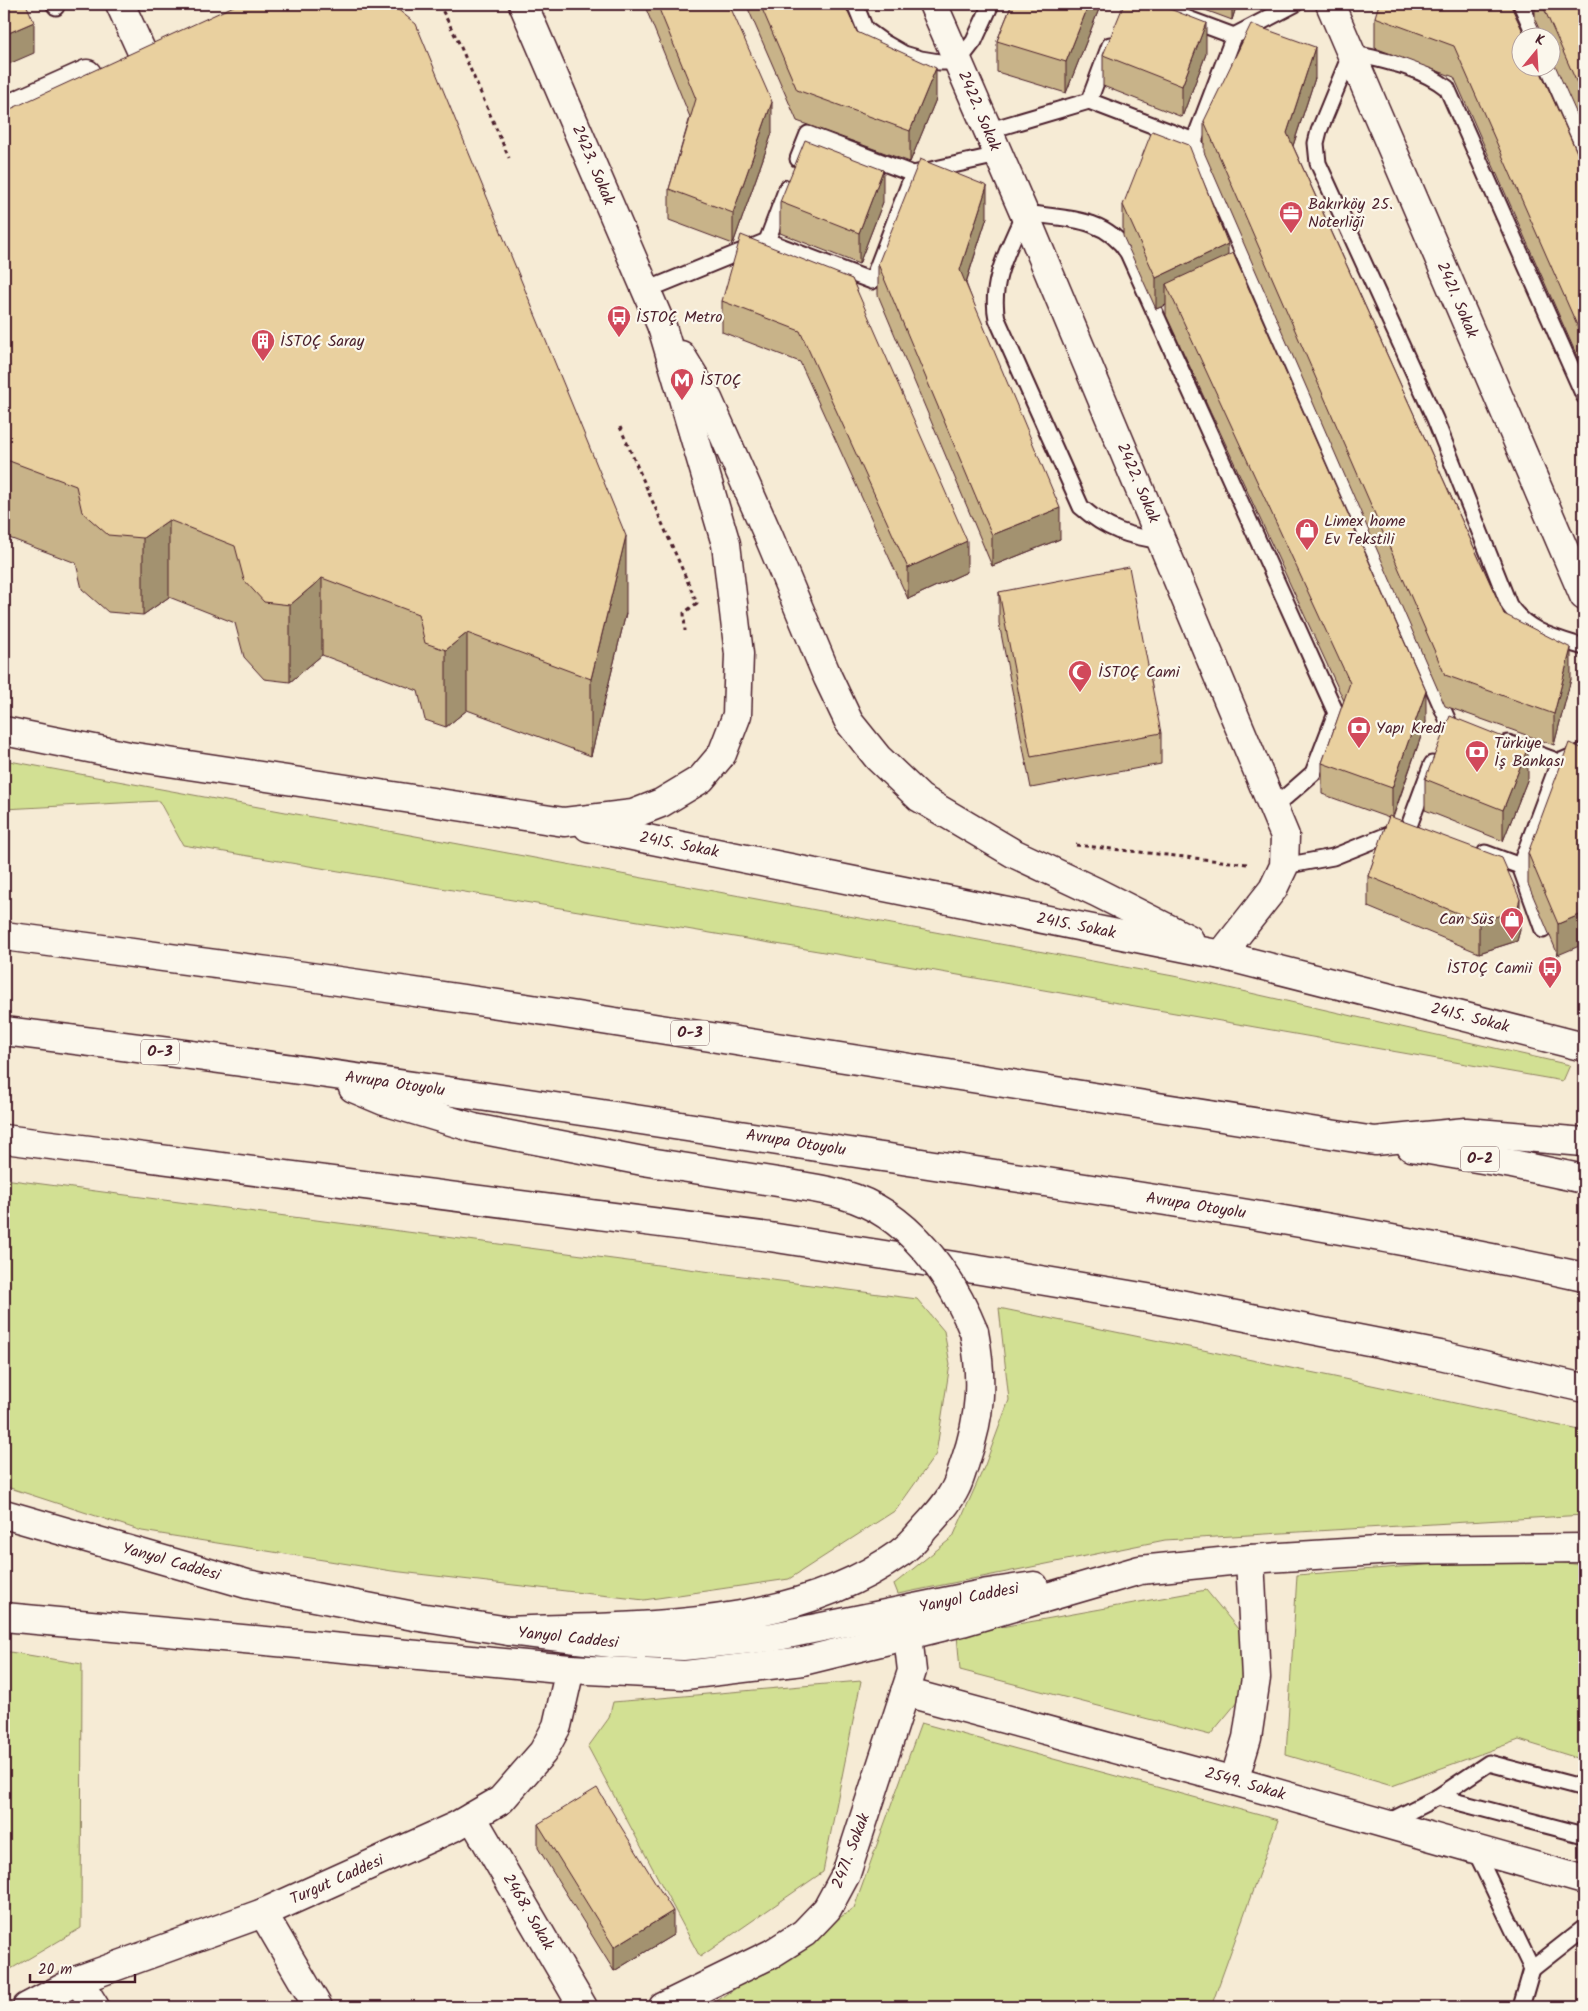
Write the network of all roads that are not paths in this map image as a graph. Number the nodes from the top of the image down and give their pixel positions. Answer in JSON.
{"nodes":[{"id":1,"x":120,"y":4,"type":"edge"},
{"id":2,"x":523,"y":4,"type":"edge"},
{"id":3,"x":855,"y":4,"type":"edge"},
{"id":4,"x":933,"y":4,"type":"edge"},
{"id":5,"x":991,"y":4,"type":"edge"},
{"id":6,"x":1148,"y":4,"type":"edge"},
{"id":7,"x":1295,"y":4,"type":"edge"},
{"id":8,"x":1330,"y":4,"type":"edge"},
{"id":9,"x":1521,"y":4,"type":"edge"},
{"id":10,"x":1532,"y":28,"type":"edge"},
{"id":11,"x":1116,"y":30,"type":"edge"},
{"id":12,"x":1234,"y":36,"type":"junction"},
{"id":13,"x":166,"y":39,"type":"edge"},
{"id":14,"x":141,"y":50,"type":"junction"},
{"id":15,"x":1351,"y":53,"type":"junction"},
{"id":16,"x":958,"y":62,"type":"junction"},
{"id":17,"x":1553,"y":78,"type":"edge"},
{"id":18,"x":1089,"y":101,"type":"junction"},
{"id":19,"x":4,"y":111,"type":"edge"},
{"id":20,"x":1194,"y":141,"type":"junction"},
{"id":21,"x":992,"y":143,"type":"junction"},
{"id":22,"x":1584,"y":148,"type":"edge"},
{"id":23,"x":913,"y":174,"type":"junction"},
{"id":24,"x":1024,"y":213,"type":"junction"},
{"id":25,"x":767,"y":241,"type":"junction"},
{"id":26,"x":647,"y":290,"type":"junction"},
{"id":27,"x":662,"y":327,"type":"junction"},
{"id":28,"x":1584,"y":396,"type":"edge"},
{"id":29,"x":1162,"y":541,"type":"junction"},
{"id":30,"x":1584,"y":596,"type":"edge"},
{"id":31,"x":1584,"y":647,"type":"edge"},
{"id":32,"x":1448,"y":721,"type":"junction"},
{"id":33,"x":1466,"y":728,"type":"edge"},
{"id":34,"x":4,"y":731,"type":"edge"},
{"id":35,"x":1494,"y":738,"type":"edge"},
{"id":36,"x":1584,"y":752,"type":"edge"},
{"id":37,"x":1558,"y":762,"type":"junction"},
{"id":38,"x":1274,"y":808,"type":"junction"},
{"id":39,"x":564,"y":822,"type":"junction"},
{"id":40,"x":1474,"y":849,"type":"edge"},
{"id":41,"x":1284,"y":866,"type":"junction"},
{"id":42,"x":1520,"y":866,"type":"junction"},
{"id":43,"x":1543,"y":930,"type":"dead end"},
{"id":44,"x":4,"y":936,"type":"edge"},
{"id":45,"x":1221,"y":955,"type":"junction"},
{"id":46,"x":4,"y":1031,"type":"edge"},
{"id":47,"x":1584,"y":1047,"type":"edge"},
{"id":48,"x":317,"y":1073,"type":"junction"},
{"id":49,"x":4,"y":1139,"type":"edge"},
{"id":50,"x":1375,"y":1142,"type":"junction"},
{"id":51,"x":1584,"y":1142,"type":"edge"},
{"id":52,"x":1584,"y":1179,"type":"edge"},
{"id":53,"x":1584,"y":1277,"type":"edge"},
{"id":54,"x":1584,"y":1388,"type":"edge"},
{"id":55,"x":6,"y":1517,"type":"edge"},
{"id":56,"x":1584,"y":1548,"type":"edge"},
{"id":57,"x":1250,"y":1559,"type":"junction"},
{"id":58,"x":1140,"y":1570,"type":"junction"},
{"id":59,"x":4,"y":1617,"type":"edge"},
{"id":60,"x":509,"y":1631,"type":"junction"},
{"id":61,"x":908,"y":1636,"type":"junction"},
{"id":62,"x":570,"y":1669,"type":"junction"},
{"id":63,"x":905,"y":1692,"type":"junction"},
{"id":64,"x":1234,"y":1780,"type":"junction"},
{"id":65,"x":1584,"y":1788,"type":"edge"},
{"id":66,"x":1438,"y":1797,"type":"junction"},
{"id":67,"x":472,"y":1817,"type":"junction"},
{"id":68,"x":1384,"y":1824,"type":"junction"},
{"id":69,"x":1584,"y":1834,"type":"edge"},
{"id":70,"x":1475,"y":1850,"type":"junction"},
{"id":71,"x":1584,"y":1880,"type":"edge"},
{"id":72,"x":263,"y":1913,"type":"junction"},
{"id":73,"x":1584,"y":1928,"type":"edge"},
{"id":74,"x":1532,"y":1969,"type":"junction"},
{"id":75,"x":78,"y":1980,"type":"junction"},
{"id":76,"x":27,"y":2007,"type":"edge"},
{"id":77,"x":95,"y":2007,"type":"edge"},
{"id":78,"x":318,"y":2007,"type":"edge"},
{"id":79,"x":583,"y":2007,"type":"edge"},
{"id":80,"x":663,"y":2007,"type":"edge"},
{"id":81,"x":1521,"y":2007,"type":"edge"}],
"edges":[{"from":1,"to":14,"type":"main road"},
{"from":2,"to":26,"type":"main road","name":"2423. Sokak"},
{"from":3,"to":16,"type":"lane"},
{"from":4,"to":16,"type":"main road","name":"2422. Sokak"},
{"from":5,"to":16,"type":"lane"},
{"from":6,"to":12,"type":"lane"},
{"from":7,"to":12,"type":"lane"},
{"from":8,"to":15,"type":"main road","name":"2421. Sokak"},
{"from":9,"to":10,"type":"lane"},
{"from":11,"to":18,"type":"lane"},
{"from":12,"to":20,"type":"lane"},
{"from":13,"to":14,"type":"main road"},
{"from":14,"to":19,"type":"main road"},
{"from":15,"to":28,"type":"lane"},
{"from":15,"to":30,"type":"main road","name":"2421. Sokak"},
{"from":15,"to":31,"type":"lane"},
{"from":16,"to":21,"type":"main road","name":"2422. Sokak"},
{"from":17,"to":22,"type":"lane"},
{"from":18,"to":20,"type":"lane"},
{"from":18,"to":21,"type":"lane"},
{"from":20,"to":32,"type":"lane"},
{"from":21,"to":23,"type":"lane"},
{"from":21,"to":24,"type":"main road","name":"2422. Sokak"},
{"from":23,"to":25,"type":"lane"},
{"from":23,"to":25,"type":"lane"},
{"from":24,"to":29,"type":"main road","name":"2422. Sokak"},
{"from":24,"to":29,"type":"lane"},
{"from":24,"to":38,"type":"lane"},
{"from":25,"to":26,"type":"lane"},
{"from":26,"to":27,"type":"main road","name":"2423. Sokak"},
{"from":27,"to":39,"type":"main road"},
{"from":27,"to":45,"type":"main road"},
{"from":29,"to":38,"type":"main road","name":"2422. Sokak"},
{"from":32,"to":33,"type":"lane"},
{"from":32,"to":41,"type":"lane"},
{"from":34,"to":39,"type":"main road"},
{"from":35,"to":37,"type":"lane"},
{"from":36,"to":37,"type":"lane"},
{"from":37,"to":42,"type":"lane"},
{"from":38,"to":41,"type":"main road","name":"2422. Sokak"},
{"from":39,"to":45,"type":"main road","name":"2415. Sokak"},
{"from":40,"to":42,"type":"lane"},
{"from":41,"to":45,"type":"main road","name":"2422. Sokak"},
{"from":42,"to":43,"type":"lane"},
{"from":44,"to":50,"type":"main road","number":"O-3"},
{"from":45,"to":47,"type":"main road","name":"2415. Sokak"},
{"from":46,"to":48,"type":"main road","name":"Avrupa Otoyolu","number":"O-3"},
{"from":48,"to":53,"type":"main road","name":"Avrupa Otoyolu","number":"O-3"},
{"from":48,"to":60,"type":"main road","bridge":true},
{"from":49,"to":54,"type":"main road"},
{"from":50,"to":51,"type":"main road","number":"O-3"},
{"from":50,"to":52,"type":"main road","number":"O-2"},
{"from":55,"to":60,"type":"main road","name":"Yanyol Caddesi"},
{"from":56,"to":57,"type":"main road"},
{"from":57,"to":58,"type":"main road"},
{"from":57,"to":64,"type":"main road"},
{"from":58,"to":60,"type":"main road","name":"Yanyol Caddesi"},
{"from":58,"to":61,"type":"main road"},
{"from":59,"to":62,"type":"main road"},
{"from":61,"to":62,"type":"main road"},
{"from":61,"to":63,"type":"main road","name":"2471. Sokak"},
{"from":62,"to":67,"type":"main road","name":"Turgut Caddesi"},
{"from":63,"to":64,"type":"main road","name":"2549. Sokak"},
{"from":63,"to":80,"type":"main road","name":"2471. Sokak"},
{"from":64,"to":68,"type":"main road","name":"2549. Sokak"},
{"from":65,"to":66,"type":"lane"},
{"from":66,"to":68,"type":"lane"},
{"from":66,"to":69,"type":"lane"},
{"from":67,"to":72,"type":"main road","name":"Turgut Caddesi"},
{"from":67,"to":79,"type":"main road","name":"2468. Sokak"},
{"from":68,"to":70,"type":"main road","name":"2549. Sokak"},
{"from":70,"to":71,"type":"main road","name":"2549. Sokak"},
{"from":70,"to":74,"type":"lane"},
{"from":72,"to":75,"type":"main road","name":"Turgut Caddesi"},
{"from":72,"to":78,"type":"main road"},
{"from":73,"to":74,"type":"lane"},
{"from":74,"to":81,"type":"lane"},
{"from":75,"to":76,"type":"main road","name":"Turgut Caddesi"},
{"from":75,"to":77,"type":"main road"}]}
